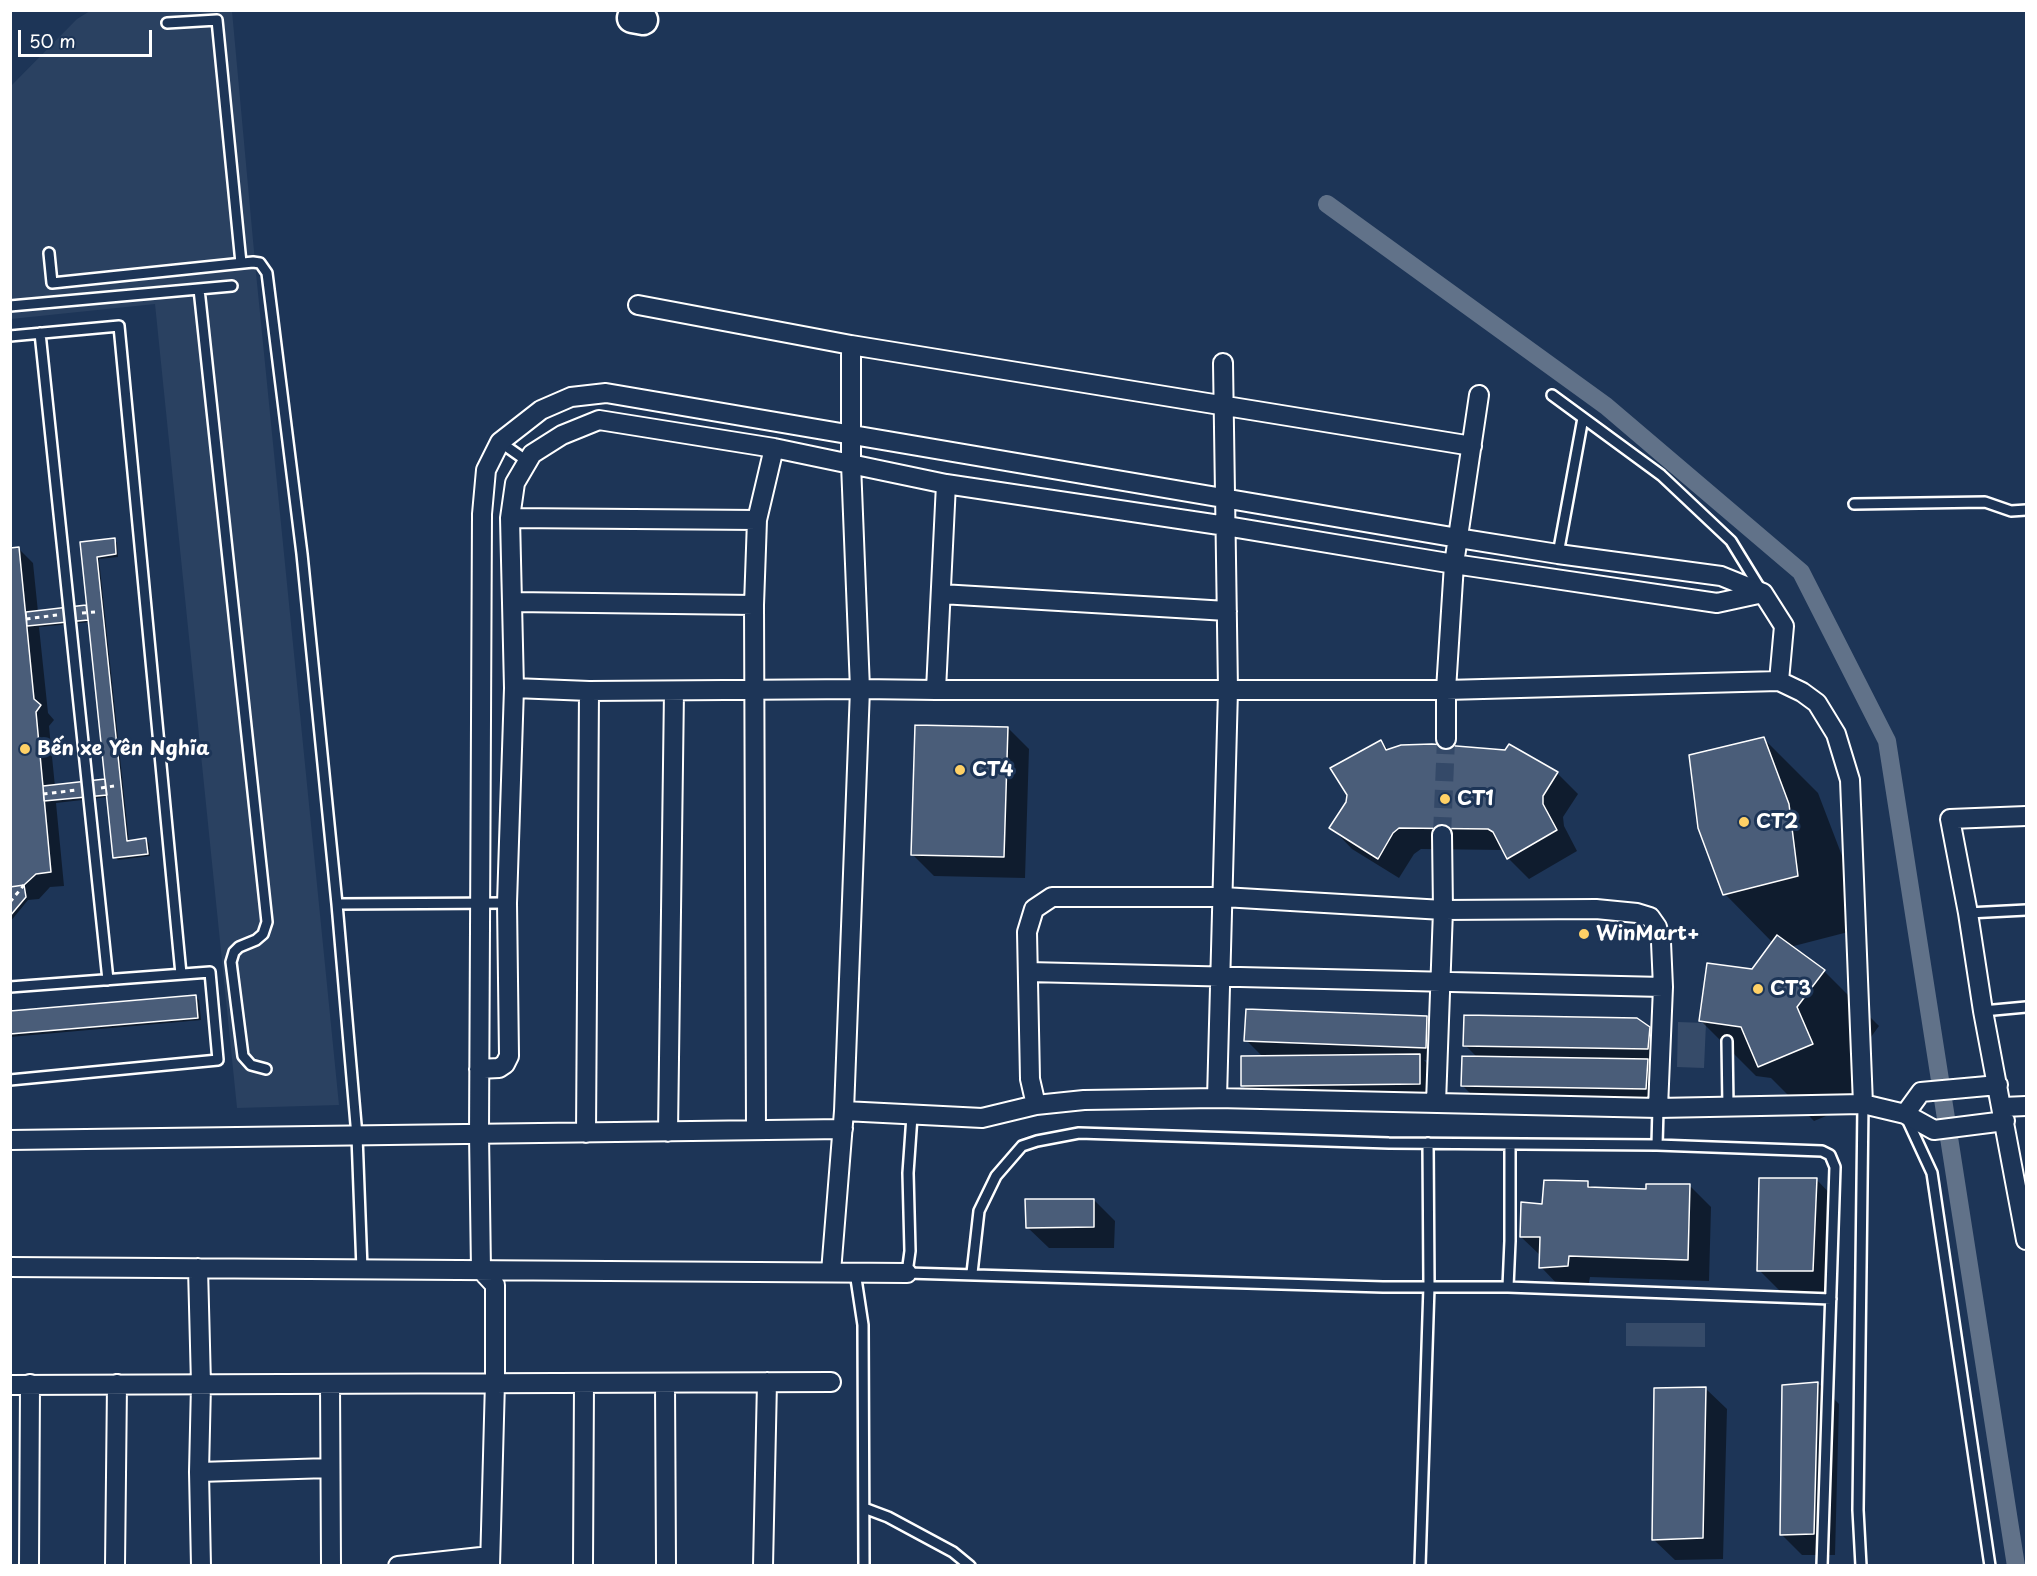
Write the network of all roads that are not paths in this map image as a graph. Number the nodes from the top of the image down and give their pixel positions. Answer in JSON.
{"nodes":[{"id":1,"x":168,"y":23,"type":"dead end"},
{"id":2,"x":49,"y":254,"type":"dead end"},
{"id":3,"x":241,"y":263,"type":"junction"},
{"id":4,"x":232,"y":286,"type":"dead end"},
{"id":5,"x":199,"y":289,"type":"junction"},
{"id":6,"x":638,"y":305,"type":"dead end"},
{"id":7,"x":10,"y":306,"type":"edge"},
{"id":8,"x":40,"y":333,"type":"junction"},
{"id":9,"x":10,"y":336,"type":"edge"},
{"id":10,"x":851,"y":345,"type":"junction"},
{"id":11,"x":1223,"y":363,"type":"dead end"},
{"id":12,"x":1479,"y":395,"type":"dead end"},
{"id":13,"x":1552,"y":395,"type":"dead end"},
{"id":14,"x":1224,"y":405,"type":"junction"},
{"id":15,"x":1583,"y":418,"type":"junction"},
{"id":16,"x":851,"y":435,"type":"junction"},
{"id":17,"x":500,"y":442,"type":"junction"},
{"id":18,"x":1472,"y":446,"type":"junction"},
{"id":19,"x":774,"y":448,"type":"junction"},
{"id":20,"x":527,"y":460,"type":"junction"},
{"id":21,"x":851,"y":464,"type":"junction"},
{"id":22,"x":946,"y":484,"type":"junction"},
{"id":23,"x":1225,"y":500,"type":"junction"},
{"id":24,"x":1854,"y":504,"type":"dead end"},
{"id":25,"x":2026,"y":510,"type":"edge"},
{"id":26,"x":510,"y":518,"type":"junction"},
{"id":27,"x":757,"y":520,"type":"junction"},
{"id":28,"x":1226,"y":526,"type":"junction"},
{"id":29,"x":1458,"y":538,"type":"junction"},
{"id":30,"x":1558,"y":554,"type":"junction"},
{"id":31,"x":1454,"y":564,"type":"junction"},
{"id":32,"x":1763,"y":593,"type":"junction"},
{"id":33,"x":941,"y":594,"type":"junction"},
{"id":34,"x":513,"y":602,"type":"junction"},
{"id":35,"x":754,"y":605,"type":"junction"},
{"id":36,"x":1227,"y":611,"type":"junction"},
{"id":37,"x":1779,"y":681,"type":"junction"},
{"id":38,"x":514,"y":688,"type":"junction"},
{"id":39,"x":860,"y":689,"type":"junction"},
{"id":40,"x":936,"y":690,"type":"junction"},
{"id":41,"x":1228,"y":690,"type":"junction"},
{"id":42,"x":1446,"y":690,"type":"junction"},
{"id":43,"x":589,"y":691,"type":"junction"},
{"id":44,"x":674,"y":691,"type":"junction"},
{"id":45,"x":755,"y":691,"type":"junction"},
{"id":46,"x":1446,"y":739,"type":"tunnel mouth"},
{"id":47,"x":2026,"y":816,"type":"edge"},
{"id":48,"x":1442,"y":835,"type":"tunnel mouth"},
{"id":49,"x":1223,"y":897,"type":"junction"},
{"id":50,"x":337,"y":903,"type":"junction"},
{"id":51,"x":480,"y":903,"type":"junction"},
{"id":52,"x":507,"y":903,"type":"junction"},
{"id":53,"x":1443,"y":910,"type":"junction"},
{"id":54,"x":2026,"y":910,"type":"edge"},
{"id":55,"x":1968,"y":913,"type":"junction"},
{"id":56,"x":1028,"y":972,"type":"junction"},
{"id":57,"x":181,"y":974,"type":"junction"},
{"id":58,"x":1221,"y":976,"type":"junction"},
{"id":59,"x":108,"y":980,"type":"junction"},
{"id":60,"x":1440,"y":982,"type":"junction"},
{"id":61,"x":10,"y":987,"type":"edge"},
{"id":62,"x":1663,"y":987,"type":"junction"},
{"id":63,"x":2026,"y":1007,"type":"edge"},
{"id":64,"x":1983,"y":1011,"type":"junction"},
{"id":65,"x":1727,"y":1041,"type":"dead end"},
{"id":66,"x":266,"y":1069,"type":"dead end"},
{"id":67,"x":479,"y":1069,"type":"junction"},
{"id":68,"x":10,"y":1080,"type":"edge"},
{"id":69,"x":1993,"y":1086,"type":"junction"},
{"id":70,"x":1217,"y":1098,"type":"junction"},
{"id":71,"x":1436,"y":1103,"type":"junction"},
{"id":72,"x":1863,"y":1104,"type":"junction"},
{"id":73,"x":1036,"y":1105,"type":"junction"},
{"id":74,"x":2026,"y":1106,"type":"edge"},
{"id":75,"x":1728,"y":1107,"type":"junction"},
{"id":76,"x":1658,"y":1108,"type":"junction"},
{"id":77,"x":1905,"y":1114,"type":"junction"},
{"id":78,"x":912,"y":1116,"type":"junction"},
{"id":79,"x":2001,"y":1117,"type":"junction"},
{"id":80,"x":843,"y":1120,"type":"junction"},
{"id":81,"x":756,"y":1130,"type":"junction"},
{"id":82,"x":586,"y":1132,"type":"junction"},
{"id":83,"x":668,"y":1132,"type":"junction"},
{"id":84,"x":479,"y":1134,"type":"junction"},
{"id":85,"x":357,"y":1136,"type":"junction"},
{"id":86,"x":10,"y":1140,"type":"edge"},
{"id":87,"x":1428,"y":1143,"type":"junction"},
{"id":88,"x":1510,"y":1144,"type":"junction"},
{"id":89,"x":1657,"y":1145,"type":"junction"},
{"id":90,"x":2022,"y":1195,"type":"edge"},
{"id":91,"x":2026,"y":1240,"type":"edge"},
{"id":92,"x":10,"y":1267,"type":"edge"},
{"id":93,"x":198,"y":1268,"type":"junction"},
{"id":94,"x":362,"y":1269,"type":"junction"},
{"id":95,"x":481,"y":1270,"type":"junction"},
{"id":96,"x":831,"y":1272,"type":"junction"},
{"id":97,"x":855,"y":1272,"type":"junction"},
{"id":98,"x":908,"y":1273,"type":"junction"},
{"id":99,"x":972,"y":1273,"type":"junction"},
{"id":100,"x":1429,"y":1286,"type":"junction"},
{"id":101,"x":1508,"y":1287,"type":"junction"},
{"id":102,"x":1831,"y":1299,"type":"junction"},
{"id":103,"x":495,"y":1382,"type":"junction"},
{"id":104,"x":767,"y":1382,"type":"junction"},
{"id":105,"x":831,"y":1382,"type":"dead end"},
{"id":106,"x":584,"y":1383,"type":"junction"},
{"id":107,"x":665,"y":1383,"type":"junction"},
{"id":108,"x":10,"y":1384,"type":"edge"},
{"id":109,"x":30,"y":1384,"type":"junction"},
{"id":110,"x":117,"y":1384,"type":"junction"},
{"id":111,"x":201,"y":1384,"type":"junction"},
{"id":112,"x":330,"y":1384,"type":"junction"},
{"id":113,"x":330,"y":1468,"type":"junction"},
{"id":114,"x":200,"y":1472,"type":"junction"},
{"id":115,"x":864,"y":1508,"type":"junction"},
{"id":116,"x":490,"y":1561,"type":"edge"},
{"id":117,"x":29,"y":1566,"type":"edge"},
{"id":118,"x":115,"y":1566,"type":"edge"},
{"id":119,"x":201,"y":1566,"type":"edge"},
{"id":120,"x":331,"y":1566,"type":"edge"},
{"id":121,"x":398,"y":1566,"type":"edge"},
{"id":122,"x":583,"y":1566,"type":"edge"},
{"id":123,"x":666,"y":1566,"type":"edge"},
{"id":124,"x":763,"y":1566,"type":"edge"},
{"id":125,"x":864,"y":1566,"type":"edge"},
{"id":126,"x":970,"y":1566,"type":"edge"},
{"id":127,"x":1420,"y":1566,"type":"edge"},
{"id":128,"x":1821,"y":1566,"type":"edge"},
{"id":129,"x":1860,"y":1566,"type":"edge"},
{"id":130,"x":1990,"y":1566,"type":"edge"}],
"edges":[{"from":1,"to":3,"type":"lane"},
{"from":2,"to":3,"type":"lane"},
{"from":3,"to":50,"type":"lane"},
{"from":4,"to":5,"type":"lane"},
{"from":5,"to":7,"type":"lane"},
{"from":5,"to":66,"type":"lane"},
{"from":6,"to":10,"type":"street"},
{"from":8,"to":9,"type":"lane"},
{"from":8,"to":57,"type":"lane"},
{"from":8,"to":59,"type":"lane"},
{"from":10,"to":14,"type":"street"},
{"from":10,"to":16,"type":"street"},
{"from":11,"to":14,"type":"street"},
{"from":12,"to":18,"type":"street"},
{"from":13,"to":15,"type":"lane"},
{"from":14,"to":18,"type":"street"},
{"from":14,"to":23,"type":"street"},
{"from":15,"to":30,"type":"lane"},
{"from":15,"to":32,"type":"lane"},
{"from":16,"to":17,"type":"street"},
{"from":16,"to":21,"type":"street"},
{"from":16,"to":23,"type":"street"},
{"from":17,"to":20,"type":"lane"},
{"from":17,"to":51,"type":"street"},
{"from":18,"to":29,"type":"street"},
{"from":19,"to":20,"type":"street"},
{"from":19,"to":21,"type":"street"},
{"from":19,"to":27,"type":"street"},
{"from":20,"to":26,"type":"street"},
{"from":21,"to":22,"type":"street"},
{"from":21,"to":39,"type":"street"},
{"from":22,"to":28,"type":"street"},
{"from":22,"to":33,"type":"street"},
{"from":23,"to":28,"type":"street"},
{"from":23,"to":29,"type":"street"},
{"from":24,"to":25,"type":"lane"},
{"from":26,"to":27,"type":"street"},
{"from":26,"to":34,"type":"street"},
{"from":27,"to":35,"type":"street"},
{"from":28,"to":31,"type":"street"},
{"from":28,"to":36,"type":"street"},
{"from":29,"to":30,"type":"street"},
{"from":29,"to":31,"type":"street"},
{"from":30,"to":32,"type":"street"},
{"from":31,"to":32,"type":"street"},
{"from":31,"to":42,"type":"street"},
{"from":32,"to":37,"type":"street"},
{"from":33,"to":36,"type":"street"},
{"from":33,"to":40,"type":"street"},
{"from":34,"to":35,"type":"street"},
{"from":34,"to":38,"type":"street"},
{"from":35,"to":45,"type":"street"},
{"from":36,"to":41,"type":"street"},
{"from":37,"to":42,"type":"street"},
{"from":37,"to":72,"type":"street"},
{"from":38,"to":43,"type":"street"},
{"from":38,"to":52,"type":"street"},
{"from":39,"to":40,"type":"street"},
{"from":39,"to":45,"type":"street"},
{"from":39,"to":80,"type":"street"},
{"from":40,"to":41,"type":"street"},
{"from":41,"to":42,"type":"street"},
{"from":41,"to":49,"type":"street"},
{"from":42,"to":46,"type":"street"},
{"from":43,"to":44,"type":"street"},
{"from":43,"to":82,"type":"street"},
{"from":44,"to":45,"type":"street"},
{"from":44,"to":83,"type":"street"},
{"from":45,"to":81,"type":"street"},
{"from":47,"to":55,"type":"street"},
{"from":48,"to":53,"type":"street"},
{"from":49,"to":53,"type":"street"},
{"from":49,"to":56,"type":"street"},
{"from":49,"to":58,"type":"street"},
{"from":50,"to":51,"type":"lane"},
{"from":50,"to":85,"type":"lane"},
{"from":51,"to":52,"type":"lane"},
{"from":51,"to":67,"type":"street"},
{"from":52,"to":67,"type":"street"},
{"from":53,"to":60,"type":"street"},
{"from":53,"to":62,"type":"street"},
{"from":54,"to":55,"type":"lane"},
{"from":55,"to":64,"type":"street"},
{"from":56,"to":58,"type":"street"},
{"from":56,"to":73,"type":"street"},
{"from":57,"to":59,"type":"lane"},
{"from":57,"to":68,"type":"lane"},
{"from":58,"to":60,"type":"street"},
{"from":58,"to":70,"type":"street"},
{"from":59,"to":61,"type":"lane"},
{"from":60,"to":62,"type":"street"},
{"from":60,"to":71,"type":"street"},
{"from":62,"to":76,"type":"street"},
{"from":63,"to":64,"type":"lane"},
{"from":64,"to":69,"type":"street"},
{"from":65,"to":75,"type":"lane"},
{"from":67,"to":84,"type":"street"},
{"from":69,"to":77,"type":"street"},
{"from":69,"to":79,"type":"street"},
{"from":70,"to":71,"type":"street"},
{"from":70,"to":73,"type":"street"},
{"from":71,"to":76,"type":"street"},
{"from":72,"to":75,"type":"street"},
{"from":72,"to":77,"type":"street"},
{"from":72,"to":129,"type":"lane"},
{"from":73,"to":78,"type":"street"},
{"from":74,"to":79,"type":"street"},
{"from":75,"to":76,"type":"street"},
{"from":76,"to":89,"type":"lane"},
{"from":77,"to":79,"type":"street"},
{"from":77,"to":130,"type":"lane"},
{"from":78,"to":80,"type":"street"},
{"from":78,"to":98,"type":"lane"},
{"from":79,"to":90,"type":"street"},
{"from":80,"to":81,"type":"street"},
{"from":80,"to":96,"type":"street"},
{"from":81,"to":83,"type":"street"},
{"from":82,"to":83,"type":"street"},
{"from":82,"to":84,"type":"street"},
{"from":84,"to":85,"type":"street"},
{"from":84,"to":95,"type":"street"},
{"from":85,"to":86,"type":"street"},
{"from":85,"to":94,"type":"lane"},
{"from":87,"to":88,"type":"lane"},
{"from":87,"to":99,"type":"lane"},
{"from":87,"to":100,"type":"lane"},
{"from":88,"to":89,"type":"lane"},
{"from":88,"to":101,"type":"lane"},
{"from":89,"to":102,"type":"lane"},
{"from":90,"to":91,"type":"street"},
{"from":92,"to":93,"type":"street"},
{"from":93,"to":94,"type":"street"},
{"from":93,"to":111,"type":"street"},
{"from":94,"to":95,"type":"street"},
{"from":95,"to":96,"type":"street"},
{"from":95,"to":103,"type":"street"},
{"from":96,"to":97,"type":"street"},
{"from":97,"to":98,"type":"street"},
{"from":97,"to":115,"type":"lane"},
{"from":98,"to":99,"type":"lane"},
{"from":99,"to":100,"type":"lane"},
{"from":100,"to":101,"type":"lane"},
{"from":100,"to":127,"type":"lane"},
{"from":101,"to":102,"type":"lane"},
{"from":102,"to":128,"type":"lane"},
{"from":103,"to":106,"type":"street"},
{"from":103,"to":112,"type":"street"},
{"from":103,"to":116,"type":"street"},
{"from":104,"to":105,"type":"street"},
{"from":104,"to":107,"type":"street"},
{"from":104,"to":124,"type":"street"},
{"from":106,"to":107,"type":"street"},
{"from":106,"to":122,"type":"street"},
{"from":107,"to":123,"type":"street"},
{"from":108,"to":109,"type":"street"},
{"from":109,"to":110,"type":"street"},
{"from":109,"to":117,"type":"street"},
{"from":110,"to":111,"type":"street"},
{"from":110,"to":118,"type":"street"},
{"from":111,"to":112,"type":"street"},
{"from":111,"to":114,"type":"street"},
{"from":112,"to":113,"type":"street"},
{"from":113,"to":114,"type":"street"},
{"from":113,"to":120,"type":"street"},
{"from":114,"to":119,"type":"street"},
{"from":115,"to":125,"type":"lane"},
{"from":115,"to":126,"type":"lane"},
{"from":116,"to":121,"type":"street"}]}
